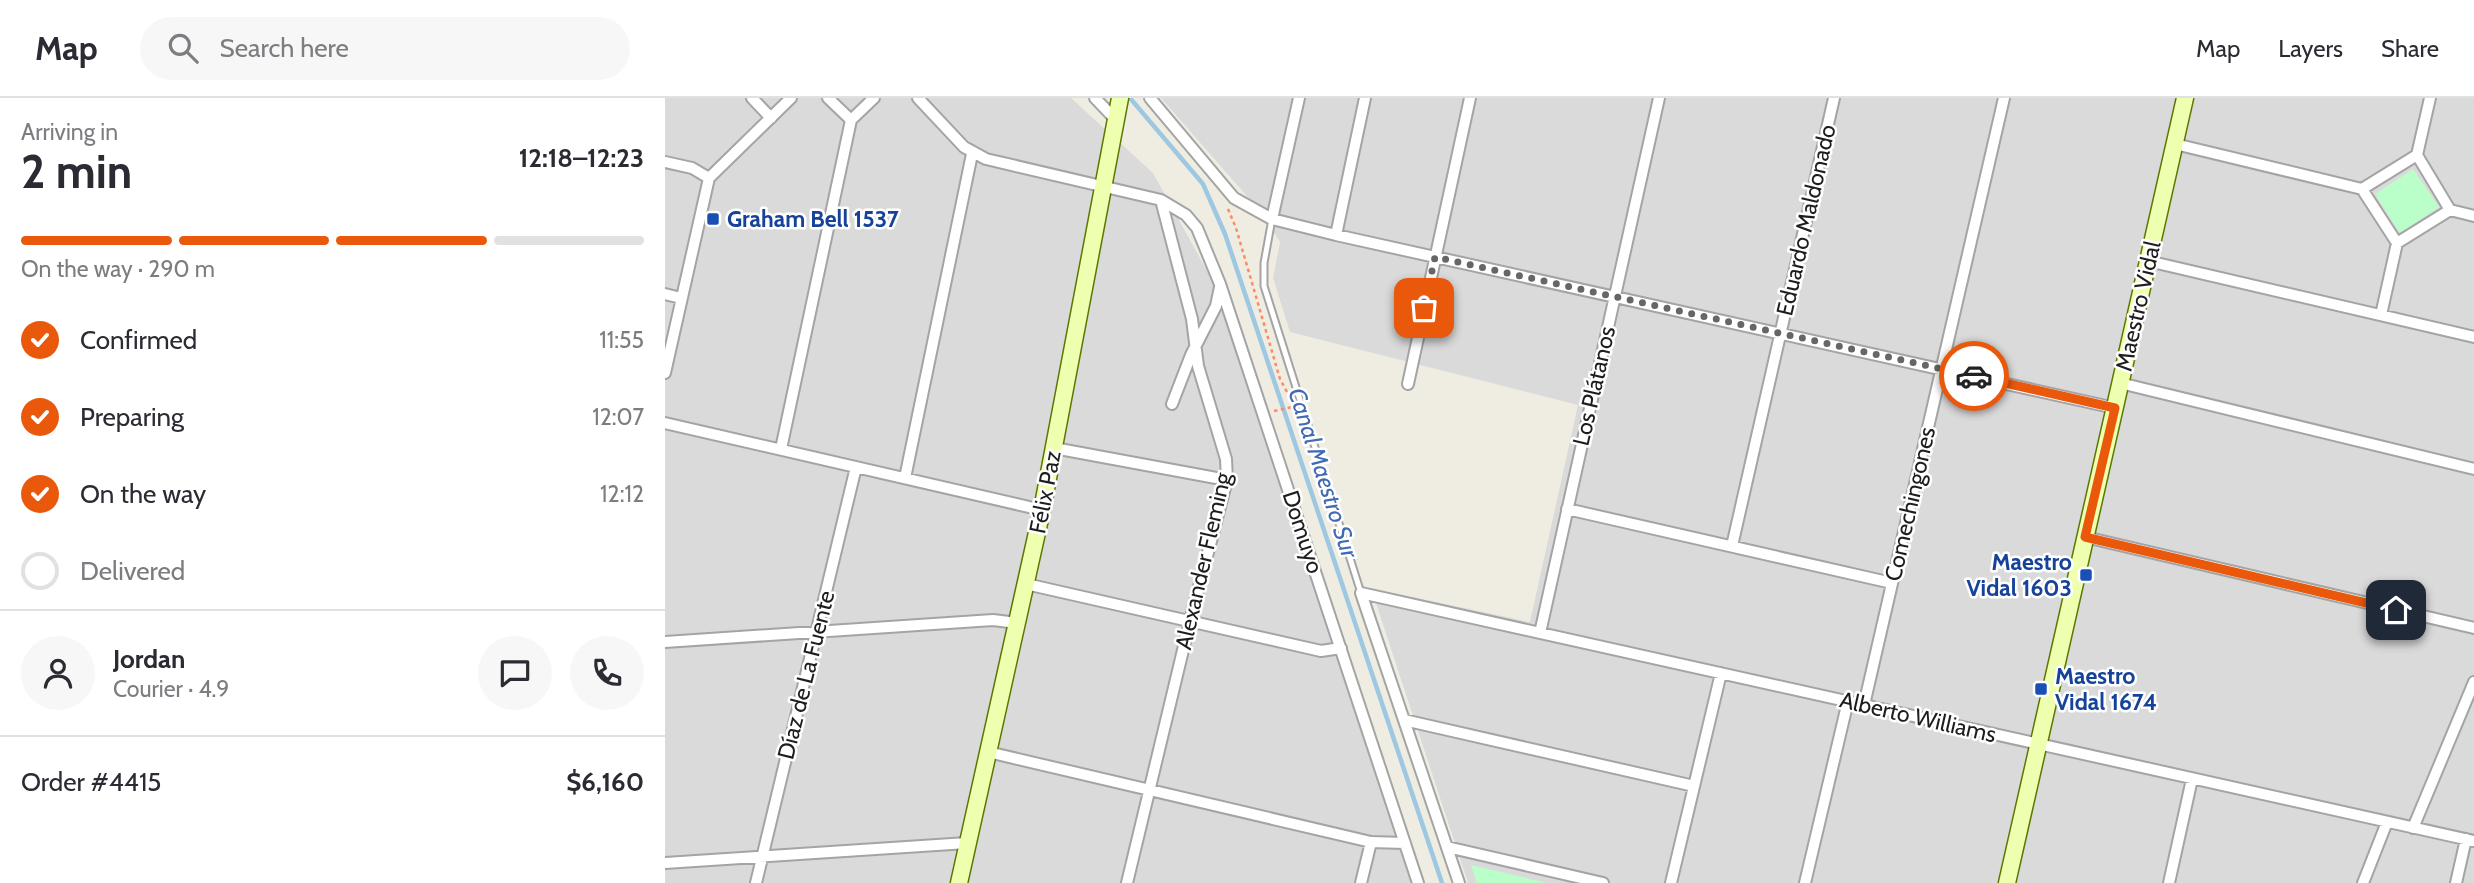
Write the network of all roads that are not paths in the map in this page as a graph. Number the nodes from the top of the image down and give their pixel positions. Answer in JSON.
{"nodes":[{"id":1,"x":752,"y":98,"type":"edge"},
{"id":2,"x":791,"y":98,"type":"edge"},
{"id":3,"x":828,"y":98,"type":"edge"},
{"id":4,"x":874,"y":98,"type":"edge"},
{"id":5,"x":918,"y":98,"type":"edge"},
{"id":6,"x":1095,"y":98,"type":"edge"},
{"id":7,"x":1120,"y":98,"type":"edge"},
{"id":8,"x":1150,"y":98,"type":"edge"},
{"id":9,"x":1299,"y":98,"type":"edge"},
{"id":10,"x":1365,"y":98,"type":"edge"},
{"id":11,"x":1471,"y":98,"type":"edge"},
{"id":12,"x":1659,"y":98,"type":"edge"},
{"id":13,"x":1834,"y":98,"type":"edge"},
{"id":14,"x":2004,"y":98,"type":"edge"},
{"id":15,"x":2185,"y":98,"type":"edge"},
{"id":16,"x":2430,"y":98,"type":"edge"},
{"id":17,"x":771,"y":118,"type":"junction"},
{"id":18,"x":851,"y":120,"type":"junction"},
{"id":19,"x":1116,"y":120,"type":"junction"},
{"id":20,"x":2175,"y":144,"type":"junction"},
{"id":21,"x":972,"y":154,"type":"junction"},
{"id":22,"x":2417,"y":155,"type":"junction"},
{"id":23,"x":665,"y":162,"type":"edge"},
{"id":24,"x":709,"y":178,"type":"junction"},
{"id":25,"x":1103,"y":187,"type":"junction"},
{"id":26,"x":2362,"y":189,"type":"junction"},
{"id":27,"x":1161,"y":200,"type":"junction"},
{"id":28,"x":2450,"y":210,"type":"junction"},
{"id":29,"x":2474,"y":216,"type":"edge"},
{"id":30,"x":1272,"y":219,"type":"junction"},
{"id":31,"x":1336,"y":235,"type":"junction"},
{"id":32,"x":2397,"y":243,"type":"junction"},
{"id":33,"x":1435,"y":257,"type":"junction"},
{"id":34,"x":2148,"y":261,"type":"junction"},
{"id":35,"x":1220,"y":284,"type":"junction"},
{"id":36,"x":665,"y":294,"type":"edge"},
{"id":37,"x":1614,"y":297,"type":"junction"},
{"id":38,"x":681,"y":298,"type":"junction"},
{"id":39,"x":2381,"y":315,"type":"junction"},
{"id":40,"x":1780,"y":333,"type":"junction"},
{"id":41,"x":2474,"y":337,"type":"edge"},
{"id":42,"x":1195,"y":346,"type":"junction"},
{"id":43,"x":1941,"y":369,"type":"junction"},
{"id":44,"x":665,"y":373,"type":"edge"},
{"id":45,"x":2120,"y":383,"type":"junction"},
{"id":46,"x":1408,"y":384,"type":"dead end"},
{"id":47,"x":1172,"y":404,"type":"dead end"},
{"id":48,"x":2115,"y":408,"type":"junction"},
{"id":49,"x":665,"y":423,"type":"edge"},
{"id":50,"x":1054,"y":447,"type":"junction"},
{"id":51,"x":782,"y":449,"type":"junction"},
{"id":52,"x":856,"y":467,"type":"junction"},
{"id":53,"x":2474,"y":469,"type":"edge"},
{"id":54,"x":905,"y":478,"type":"junction"},
{"id":55,"x":1227,"y":480,"type":"junction"},
{"id":56,"x":1567,"y":509,"type":"junction"},
{"id":57,"x":1042,"y":510,"type":"junction"},
{"id":58,"x":2085,"y":537,"type":"junction"},
{"id":59,"x":1732,"y":546,"type":"junction"},
{"id":60,"x":1892,"y":583,"type":"junction"},
{"id":61,"x":1027,"y":584,"type":"junction"},
{"id":62,"x":1361,"y":593,"type":"junction"},
{"id":63,"x":1190,"y":621,"type":"junction"},
{"id":64,"x":1017,"y":623,"type":"junction"},
{"id":65,"x":2474,"y":628,"type":"edge"},
{"id":66,"x":817,"y":632,"type":"junction"},
{"id":67,"x":1540,"y":633,"type":"junction"},
{"id":68,"x":665,"y":642,"type":"edge"},
{"id":69,"x":1341,"y":648,"type":"junction"},
{"id":70,"x":1721,"y":673,"type":"junction"},
{"id":71,"x":2474,"y":682,"type":"edge"},
{"id":72,"x":1847,"y":701,"type":"junction"},
{"id":73,"x":1864,"y":705,"type":"junction"},
{"id":74,"x":1404,"y":720,"type":"junction"},
{"id":75,"x":2037,"y":744,"type":"junction"},
{"id":76,"x":988,"y":752,"type":"junction"},
{"id":77,"x":2192,"y":779,"type":"junction"},
{"id":78,"x":1694,"y":786,"type":"junction"},
{"id":79,"x":1149,"y":788,"type":"junction"},
{"id":80,"x":2387,"y":822,"type":"junction"},
{"id":81,"x":2413,"y":828,"type":"junction"},
{"id":82,"x":2470,"y":840,"type":"edge"},
{"id":83,"x":1371,"y":842,"type":"junction"},
{"id":84,"x":967,"y":843,"type":"junction"},
{"id":85,"x":1405,"y":843,"type":"junction"},
{"id":86,"x":1447,"y":847,"type":"junction"},
{"id":87,"x":763,"y":856,"type":"junction"},
{"id":88,"x":665,"y":863,"type":"edge"},
{"id":89,"x":756,"y":883,"type":"edge"},
{"id":90,"x":959,"y":883,"type":"edge"},
{"id":91,"x":1127,"y":883,"type":"edge"},
{"id":92,"x":1361,"y":883,"type":"edge"},
{"id":93,"x":1418,"y":883,"type":"edge"},
{"id":94,"x":1459,"y":883,"type":"edge"},
{"id":95,"x":1602,"y":883,"type":"edge"},
{"id":96,"x":1671,"y":883,"type":"edge"},
{"id":97,"x":1805,"y":883,"type":"edge"},
{"id":98,"x":2007,"y":883,"type":"edge"},
{"id":99,"x":2169,"y":883,"type":"edge"},
{"id":100,"x":2363,"y":883,"type":"edge"},
{"id":101,"x":2456,"y":883,"type":"edge"}],
"edges":[{"from":1,"to":17,"type":"street"},
{"from":2,"to":17,"type":"street"},
{"from":3,"to":18,"type":"street"},
{"from":4,"to":18,"type":"street"},
{"from":5,"to":21,"type":"street"},
{"from":6,"to":19,"type":"street"},
{"from":7,"to":19,"type":"main road","name":"Félix Paz"},
{"from":8,"to":30,"type":"street"},
{"from":9,"to":30,"type":"street"},
{"from":10,"to":31,"type":"street"},
{"from":11,"to":33,"type":"street"},
{"from":12,"to":37,"type":"street","name":"Los Plátanos"},
{"from":13,"to":40,"type":"street","name":"Eduardo Maldonado"},
{"from":14,"to":43,"type":"street","name":"Comechingones"},
{"from":15,"to":20,"type":"main road","name":"Maestro Vidal"},
{"from":16,"to":22,"type":"street"},
{"from":17,"to":24,"type":"street"},
{"from":18,"to":51,"type":"street"},
{"from":19,"to":25,"type":"main road","name":"Félix Paz"},
{"from":20,"to":26,"type":"street"},
{"from":20,"to":34,"type":"main road","name":"Maestro Vidal"},
{"from":21,"to":25,"type":"street"},
{"from":21,"to":54,"type":"street"},
{"from":22,"to":26,"type":"street"},
{"from":22,"to":28,"type":"street"},
{"from":23,"to":24,"type":"street"},
{"from":24,"to":38,"type":"street"},
{"from":25,"to":27,"type":"street"},
{"from":25,"to":50,"type":"main road","name":"Félix Paz"},
{"from":26,"to":32,"type":"street"},
{"from":27,"to":35,"type":"street","name":"Domuyo"},
{"from":27,"to":42,"type":"street","name":"Alexander Fleming"},
{"from":28,"to":29,"type":"street"},
{"from":28,"to":32,"type":"street"},
{"from":30,"to":31,"type":"street"},
{"from":30,"to":62,"type":"lane"},
{"from":31,"to":33,"type":"street"},
{"from":32,"to":39,"type":"street"},
{"from":33,"to":37,"type":"street"},
{"from":33,"to":46,"type":"street"},
{"from":34,"to":39,"type":"street"},
{"from":34,"to":45,"type":"main road","name":"Maestro Vidal"},
{"from":35,"to":42,"type":"street"},
{"from":35,"to":69,"type":"street","name":"Domuyo"},
{"from":36,"to":38,"type":"street"},
{"from":37,"to":40,"type":"street"},
{"from":37,"to":56,"type":"street","name":"Los Plátanos"},
{"from":38,"to":44,"type":"street"},
{"from":39,"to":41,"type":"street"},
{"from":40,"to":43,"type":"street"},
{"from":40,"to":59,"type":"street","name":"Eduardo Maldonado"},
{"from":42,"to":47,"type":"street"},
{"from":42,"to":55,"type":"street","name":"Alexander Fleming"},
{"from":43,"to":48,"type":"street"},
{"from":43,"to":60,"type":"street","name":"Comechingones"},
{"from":45,"to":48,"type":"main road","name":"Maestro Vidal"},
{"from":45,"to":53,"type":"street"},
{"from":48,"to":58,"type":"main road","name":"Maestro Vidal"},
{"from":49,"to":51,"type":"street"},
{"from":50,"to":55,"type":"street"},
{"from":50,"to":57,"type":"main road","name":"Félix Paz"},
{"from":51,"to":52,"type":"street"},
{"from":52,"to":54,"type":"street"},
{"from":52,"to":66,"type":"street","name":"Díaz de La Fuente"},
{"from":54,"to":57,"type":"street"},
{"from":55,"to":63,"type":"street","name":"Alexander Fleming"},
{"from":56,"to":59,"type":"street"},
{"from":56,"to":67,"type":"street","name":"Los Plátanos"},
{"from":57,"to":61,"type":"main road","name":"Félix Paz"},
{"from":58,"to":65,"type":"street"},
{"from":58,"to":75,"type":"main road","name":"Maestro Vidal"},
{"from":59,"to":60,"type":"street"},
{"from":60,"to":73,"type":"street","name":"Comechingones"},
{"from":61,"to":63,"type":"street"},
{"from":61,"to":64,"type":"main road","name":"Félix Paz"},
{"from":62,"to":67,"type":"street","name":"Alberto Williams"},
{"from":62,"to":74,"type":"street"},
{"from":63,"to":69,"type":"street"},
{"from":63,"to":79,"type":"street","name":"Alexander Fleming"},
{"from":64,"to":66,"type":"street"},
{"from":64,"to":76,"type":"main road","name":"Félix Paz"},
{"from":66,"to":68,"type":"street"},
{"from":66,"to":87,"type":"street","name":"Díaz de La Fuente"},
{"from":67,"to":70,"type":"street","name":"Alberto Williams"},
{"from":69,"to":85,"type":"street","name":"Domuyo"},
{"from":70,"to":72,"type":"street","name":"Alberto Williams"},
{"from":70,"to":78,"type":"street"},
{"from":71,"to":81,"type":"street"},
{"from":72,"to":73,"type":"street","name":"Alberto Williams"},
{"from":72,"to":97,"type":"street"},
{"from":73,"to":75,"type":"street","name":"Alberto Williams"},
{"from":74,"to":78,"type":"street"},
{"from":74,"to":86,"type":"street"},
{"from":75,"to":77,"type":"street","name":"Alberto Williams"},
{"from":75,"to":98,"type":"main road","name":"Maestro Vidal"},
{"from":76,"to":79,"type":"street"},
{"from":76,"to":84,"type":"main road","name":"Félix Paz"},
{"from":77,"to":80,"type":"street","name":"Alberto Williams"},
{"from":77,"to":99,"type":"street"},
{"from":78,"to":96,"type":"street"},
{"from":79,"to":83,"type":"street"},
{"from":79,"to":91,"type":"street","name":"Alexander Fleming"},
{"from":80,"to":81,"type":"street","name":"Alberto Williams"},
{"from":80,"to":100,"type":"street"},
{"from":81,"to":82,"type":"street","name":"Alberto Williams"},
{"from":82,"to":101,"type":"street"},
{"from":83,"to":85,"type":"street"},
{"from":83,"to":92,"type":"street"},
{"from":84,"to":87,"type":"street"},
{"from":84,"to":90,"type":"main road","name":"Félix Paz"},
{"from":85,"to":93,"type":"street","name":"Domuyo"},
{"from":86,"to":94,"type":"street"},
{"from":86,"to":95,"type":"street"},
{"from":87,"to":88,"type":"street"},
{"from":87,"to":89,"type":"street","name":"Díaz de La Fuente"}]}
